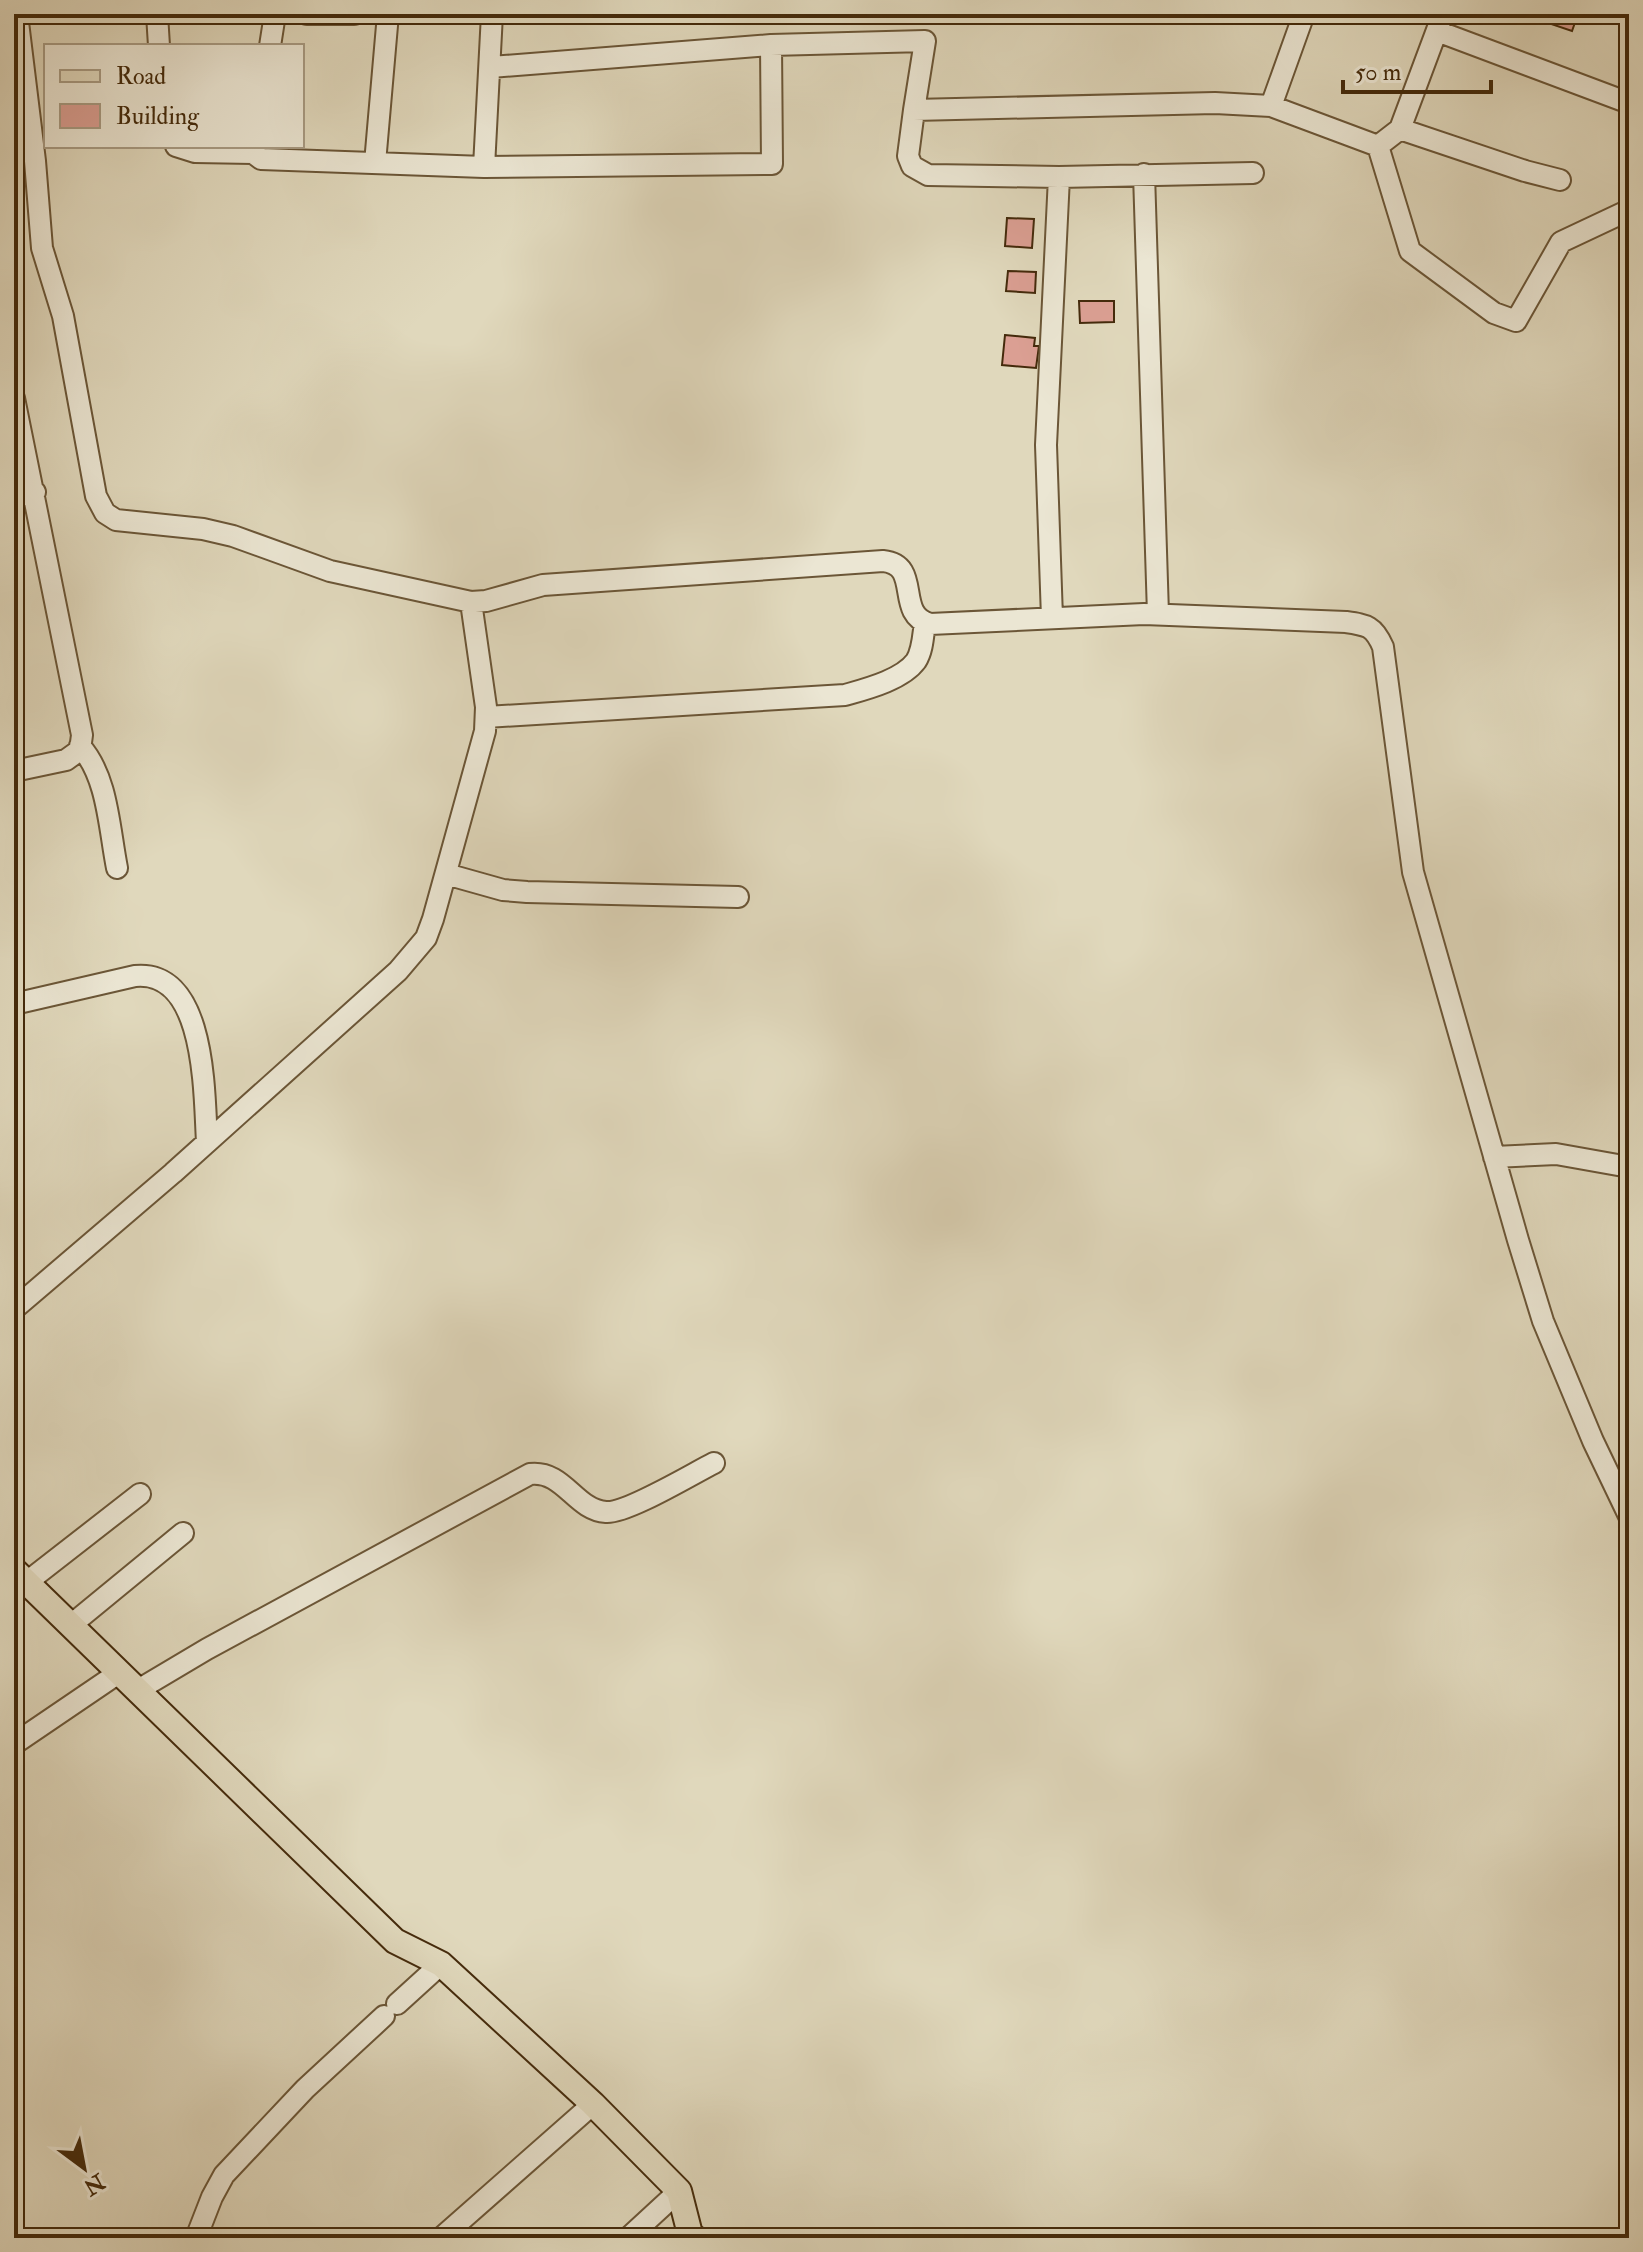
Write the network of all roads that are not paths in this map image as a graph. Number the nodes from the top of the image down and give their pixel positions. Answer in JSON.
{"nodes":[{"id":1,"x":17,"y":14,"type":"edge"},
{"id":2,"x":157,"y":14,"type":"edge"},
{"id":3,"x":275,"y":14,"type":"edge"},
{"id":4,"x":307,"y":14,"type":"edge"},
{"id":5,"x":318,"y":14,"type":"edge"},
{"id":6,"x":354,"y":14,"type":"edge"},
{"id":7,"x":388,"y":14,"type":"edge"},
{"id":8,"x":492,"y":14,"type":"edge"},
{"id":9,"x":1304,"y":14,"type":"edge"},
{"id":10,"x":1440,"y":22,"type":"edge"},
{"id":11,"x":159,"y":44,"type":"edge"},
{"id":12,"x":270,"y":44,"type":"edge"},
{"id":13,"x":771,"y":45,"type":"junction"},
{"id":14,"x":491,"y":67,"type":"junction"},
{"id":15,"x":1629,"y":103,"type":"edge"},
{"id":16,"x":1271,"y":106,"type":"junction"},
{"id":17,"x":914,"y":110,"type":"junction"},
{"id":18,"x":1400,"y":129,"type":"junction"},
{"id":19,"x":1378,"y":146,"type":"junction"},
{"id":20,"x":182,"y":148,"type":"edge"},
{"id":21,"x":254,"y":150,"type":"edge"},
{"id":22,"x":375,"y":163,"type":"junction"},
{"id":23,"x":484,"y":167,"type":"junction"},
{"id":24,"x":1253,"y":173,"type":"dead end"},
{"id":25,"x":1144,"y":174,"type":"junction"},
{"id":26,"x":1059,"y":177,"type":"junction"},
{"id":27,"x":1560,"y":180,"type":"dead end"},
{"id":28,"x":1629,"y":210,"type":"edge"},
{"id":29,"x":14,"y":398,"type":"edge"},
{"id":30,"x":35,"y":492,"type":"junction"},
{"id":31,"x":14,"y":497,"type":"edge"},
{"id":32,"x":471,"y":602,"type":"junction"},
{"id":33,"x":1158,"y":614,"type":"junction"},
{"id":34,"x":1052,"y":618,"type":"junction"},
{"id":35,"x":925,"y":622,"type":"junction"},
{"id":36,"x":486,"y":717,"type":"junction"},
{"id":37,"x":80,"y":746,"type":"junction"},
{"id":38,"x":14,"y":771,"type":"edge"},
{"id":39,"x":117,"y":868,"type":"dead end"},
{"id":40,"x":446,"y":874,"type":"junction"},
{"id":41,"x":738,"y":897,"type":"dead end"},
{"id":42,"x":14,"y":1004,"type":"edge"},
{"id":43,"x":207,"y":1142,"type":"junction"},
{"id":44,"x":1494,"y":1157,"type":"junction"},
{"id":45,"x":1629,"y":1167,"type":"edge"},
{"id":46,"x":14,"y":1309,"type":"edge"},
{"id":47,"x":714,"y":1463,"type":"dead end"},
{"id":48,"x":140,"y":1494,"type":"dead end"},
{"id":49,"x":1629,"y":1516,"type":"edge"},
{"id":50,"x":183,"y":1533,"type":"dead end"},
{"id":51,"x":20,"y":1576,"type":"edge"},
{"id":52,"x":71,"y":1625,"type":"junction"},
{"id":53,"x":120,"y":1672,"type":"junction"},
{"id":54,"x":138,"y":1690,"type":"junction"},
{"id":55,"x":14,"y":1744,"type":"edge"},
{"id":56,"x":441,"y":1964,"type":"junction"},
{"id":57,"x":593,"y":2104,"type":"junction"},
{"id":58,"x":679,"y":2191,"type":"junction"},
{"id":59,"x":196,"y":2238,"type":"edge"},
{"id":60,"x":441,"y":2238,"type":"edge"},
{"id":61,"x":628,"y":2238,"type":"edge"},
{"id":62,"x":695,"y":2238,"type":"edge"}],
"edges":[{"from":1,"to":32,"type":"street"},
{"from":2,"to":11,"type":"street"},
{"from":3,"to":12,"type":"street"},
{"from":4,"to":5,"type":"street"},
{"from":5,"to":6,"type":"street"},
{"from":7,"to":22,"type":"street"},
{"from":8,"to":14,"type":"street"},
{"from":9,"to":16,"type":"street"},
{"from":10,"to":15,"type":"street"},
{"from":10,"to":18,"type":"street"},
{"from":13,"to":14,"type":"street"},
{"from":13,"to":17,"type":"street"},
{"from":13,"to":23,"type":"street"},
{"from":14,"to":23,"type":"street"},
{"from":16,"to":17,"type":"street"},
{"from":16,"to":19,"type":"street"},
{"from":17,"to":26,"type":"street"},
{"from":18,"to":19,"type":"street"},
{"from":18,"to":27,"type":"street"},
{"from":19,"to":28,"type":"street"},
{"from":20,"to":21,"type":"street"},
{"from":21,"to":22,"type":"street"},
{"from":22,"to":23,"type":"street"},
{"from":24,"to":25,"type":"street"},
{"from":25,"to":26,"type":"street"},
{"from":25,"to":33,"type":"street"},
{"from":26,"to":34,"type":"street"},
{"from":29,"to":30,"type":"street"},
{"from":30,"to":31,"type":"street"},
{"from":30,"to":37,"type":"street"},
{"from":32,"to":35,"type":"street"},
{"from":32,"to":36,"type":"street"},
{"from":33,"to":34,"type":"street"},
{"from":33,"to":44,"type":"street"},
{"from":34,"to":35,"type":"street"},
{"from":35,"to":36,"type":"street"},
{"from":36,"to":40,"type":"street"},
{"from":37,"to":38,"type":"street"},
{"from":37,"to":39,"type":"street"},
{"from":40,"to":41,"type":"street"},
{"from":40,"to":43,"type":"street"},
{"from":42,"to":43,"type":"street"},
{"from":43,"to":46,"type":"street"},
{"from":44,"to":45,"type":"street"},
{"from":44,"to":49,"type":"street"},
{"from":47,"to":54,"type":"street"},
{"from":48,"to":51,"type":"street"},
{"from":50,"to":52,"type":"street"},
{"from":51,"to":52,"type":"main road"},
{"from":52,"to":53,"type":"main road"},
{"from":53,"to":54,"type":"main road"},
{"from":53,"to":55,"type":"street"},
{"from":54,"to":56,"type":"main road"},
{"from":56,"to":57,"type":"main road"},
{"from":56,"to":59,"type":"street"},
{"from":57,"to":58,"type":"main road"},
{"from":57,"to":60,"type":"street"},
{"from":58,"to":61,"type":"street"},
{"from":58,"to":62,"type":"main road"}]}
